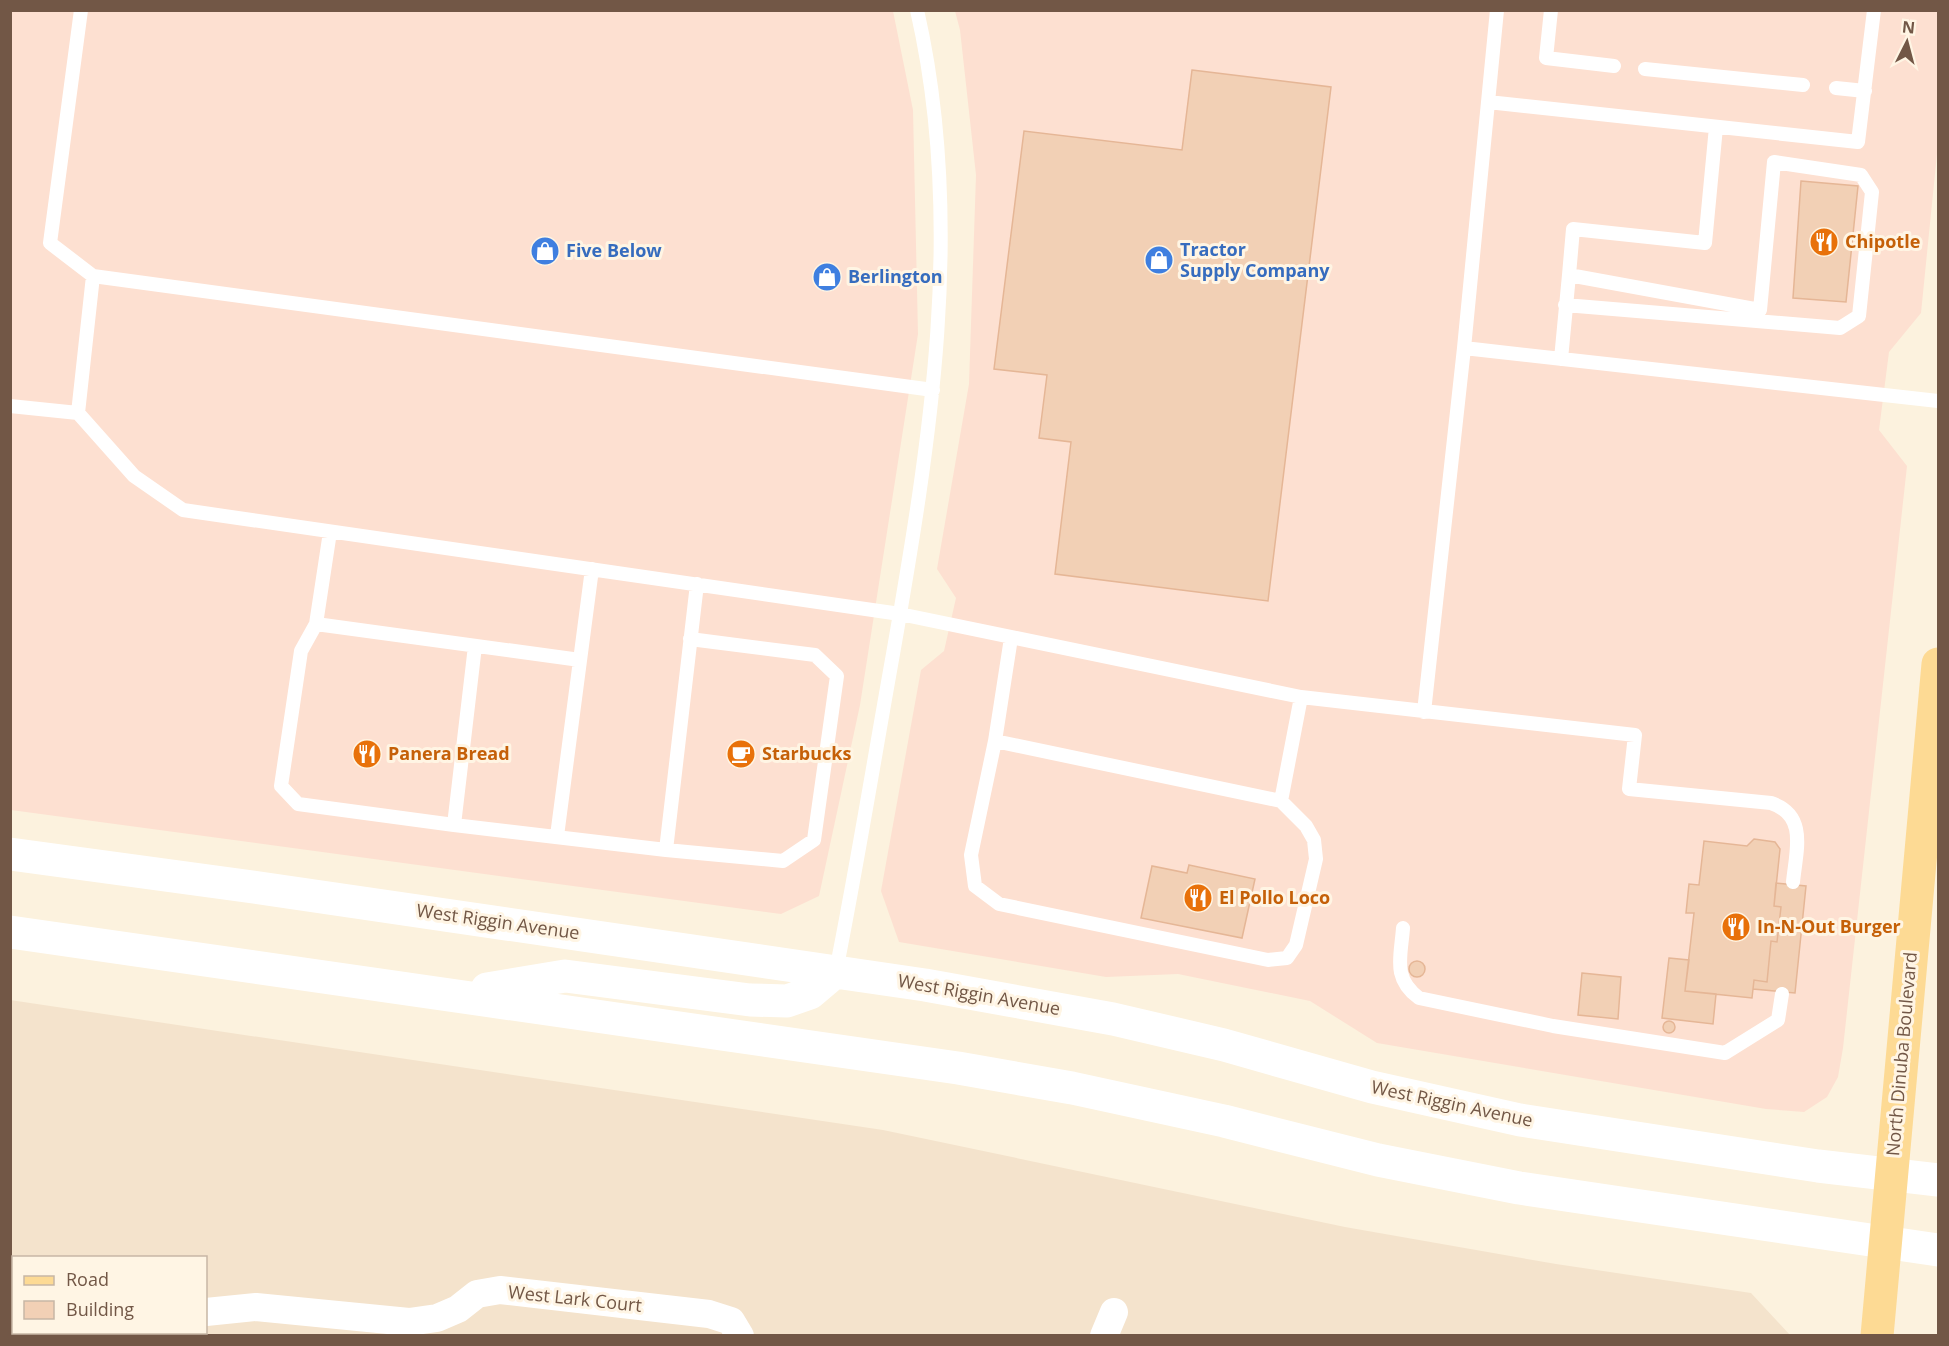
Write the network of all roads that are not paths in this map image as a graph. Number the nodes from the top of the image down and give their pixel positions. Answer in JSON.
{"nodes":[{"id":1,"x":81,"y":10,"type":"edge"},
{"id":2,"x":917,"y":10,"type":"edge"},
{"id":3,"x":1497,"y":10,"type":"edge"},
{"id":4,"x":1551,"y":10,"type":"edge"},
{"id":5,"x":1874,"y":10,"type":"edge"},
{"id":6,"x":1614,"y":66,"type":"dead end"},
{"id":7,"x":1646,"y":69,"type":"dead end"},
{"id":8,"x":1803,"y":85,"type":"dead end"},
{"id":9,"x":1836,"y":88,"type":"dead end"},
{"id":10,"x":1865,"y":91,"type":"junction"},
{"id":11,"x":1488,"y":102,"type":"junction"},
{"id":12,"x":1716,"y":127,"type":"junction"},
{"id":13,"x":1569,"y":275,"type":"junction"},
{"id":14,"x":93,"y":276,"type":"junction"},
{"id":15,"x":1565,"y":305,"type":"junction"},
{"id":16,"x":1464,"y":348,"type":"junction"},
{"id":17,"x":1561,"y":359,"type":"junction"},
{"id":18,"x":933,"y":390,"type":"junction"},
{"id":19,"x":1938,"y":401,"type":"edge"},
{"id":20,"x":10,"y":406,"type":"edge"},
{"id":21,"x":78,"y":413,"type":"junction"},
{"id":22,"x":330,"y":532,"type":"junction"},
{"id":23,"x":592,"y":569,"type":"junction"},
{"id":24,"x":697,"y":585,"type":"junction"},
{"id":25,"x":900,"y":614,"type":"junction"},
{"id":26,"x":316,"y":624,"type":"junction"},
{"id":27,"x":1011,"y":638,"type":"junction"},
{"id":28,"x":690,"y":639,"type":"junction"},
{"id":29,"x":475,"y":646,"type":"junction"},
{"id":30,"x":580,"y":660,"type":"junction"},
{"id":31,"x":1938,"y":664,"type":"edge"},
{"id":32,"x":1301,"y":697,"type":"junction"},
{"id":33,"x":1424,"y":712,"type":"junction"},
{"id":34,"x":995,"y":741,"type":"junction"},
{"id":35,"x":1281,"y":801,"type":"junction"},
{"id":36,"x":454,"y":825,"type":"junction"},
{"id":37,"x":557,"y":836,"type":"junction"},
{"id":38,"x":666,"y":850,"type":"junction"},
{"id":39,"x":10,"y":854,"type":"edge"},
{"id":40,"x":1793,"y":882,"type":"dead end"},
{"id":41,"x":1403,"y":928,"type":"dead end"},
{"id":42,"x":10,"y":932,"type":"edge"},
{"id":43,"x":836,"y":971,"type":"junction"},
{"id":44,"x":456,"y":994,"type":"junction"},
{"id":45,"x":1782,"y":994,"type":"dead end"},
{"id":46,"x":1891,"y":1174,"type":"junction"},
{"id":47,"x":1938,"y":1180,"type":"edge"},
{"id":48,"x":1886,"y":1242,"type":"junction"},
{"id":49,"x":1938,"y":1250,"type":"edge"},
{"id":50,"x":207,"y":1312,"type":"edge"},
{"id":51,"x":409,"y":1322,"type":"junction"},
{"id":52,"x":435,"y":1335,"type":"edge"},
{"id":53,"x":740,"y":1335,"type":"edge"},
{"id":54,"x":1877,"y":1335,"type":"edge"}],
"edges":[{"from":1,"to":14,"type":"lane"},
{"from":2,"to":18,"type":"lane"},
{"from":3,"to":11,"type":"lane"},
{"from":4,"to":6,"type":"lane"},
{"from":5,"to":10,"type":"lane"},
{"from":7,"to":8,"type":"lane"},
{"from":9,"to":10,"type":"lane"},
{"from":10,"to":12,"type":"lane"},
{"from":11,"to":12,"type":"lane"},
{"from":11,"to":16,"type":"lane"},
{"from":12,"to":13,"type":"lane"},
{"from":13,"to":15,"type":"lane"},
{"from":13,"to":15,"type":"lane"},
{"from":14,"to":18,"type":"lane"},
{"from":14,"to":21,"type":"lane"},
{"from":15,"to":17,"type":"lane"},
{"from":16,"to":17,"type":"lane"},
{"from":16,"to":33,"type":"lane"},
{"from":17,"to":19,"type":"lane"},
{"from":18,"to":25,"type":"lane"},
{"from":20,"to":21,"type":"lane"},
{"from":21,"to":22,"type":"lane"},
{"from":22,"to":23,"type":"lane"},
{"from":22,"to":26,"type":"lane"},
{"from":23,"to":24,"type":"lane"},
{"from":23,"to":30,"type":"lane"},
{"from":24,"to":25,"type":"lane"},
{"from":24,"to":28,"type":"lane"},
{"from":25,"to":27,"type":"lane"},
{"from":25,"to":43,"type":"lane"},
{"from":26,"to":29,"type":"lane"},
{"from":26,"to":36,"type":"lane"},
{"from":27,"to":32,"type":"lane"},
{"from":27,"to":34,"type":"lane"},
{"from":28,"to":38,"type":"lane"},
{"from":28,"to":38,"type":"lane"},
{"from":29,"to":30,"type":"lane"},
{"from":29,"to":36,"type":"lane"},
{"from":30,"to":37,"type":"lane"},
{"from":31,"to":46,"type":"main road","name":"North Dinuba Boulevard"},
{"from":32,"to":33,"type":"lane"},
{"from":32,"to":35,"type":"lane"},
{"from":33,"to":40,"type":"lane"},
{"from":34,"to":35,"type":"lane"},
{"from":34,"to":35,"type":"lane"},
{"from":36,"to":37,"type":"lane"},
{"from":37,"to":38,"type":"lane"},
{"from":39,"to":43,"type":"main road","name":"West Riggin Avenue"},
{"from":41,"to":45,"type":"lane"},
{"from":42,"to":44,"type":"main road"},
{"from":43,"to":44,"type":"main road"},
{"from":43,"to":46,"type":"main road","name":"West Riggin Avenue"},
{"from":44,"to":48,"type":"main road"},
{"from":46,"to":47,"type":"main road","name":"West Riggin Avenue"},
{"from":46,"to":48,"type":"main road","name":"North Dinuba Boulevard"},
{"from":48,"to":49,"type":"main road"},
{"from":48,"to":54,"type":"main road","name":"North Dinuba Boulevard"},
{"from":50,"to":51,"type":"street","name":"West Lark Court"},
{"from":51,"to":52,"type":"street","name":"West Lark Court"},
{"from":51,"to":53,"type":"street","name":"West Lark Court"}]}
